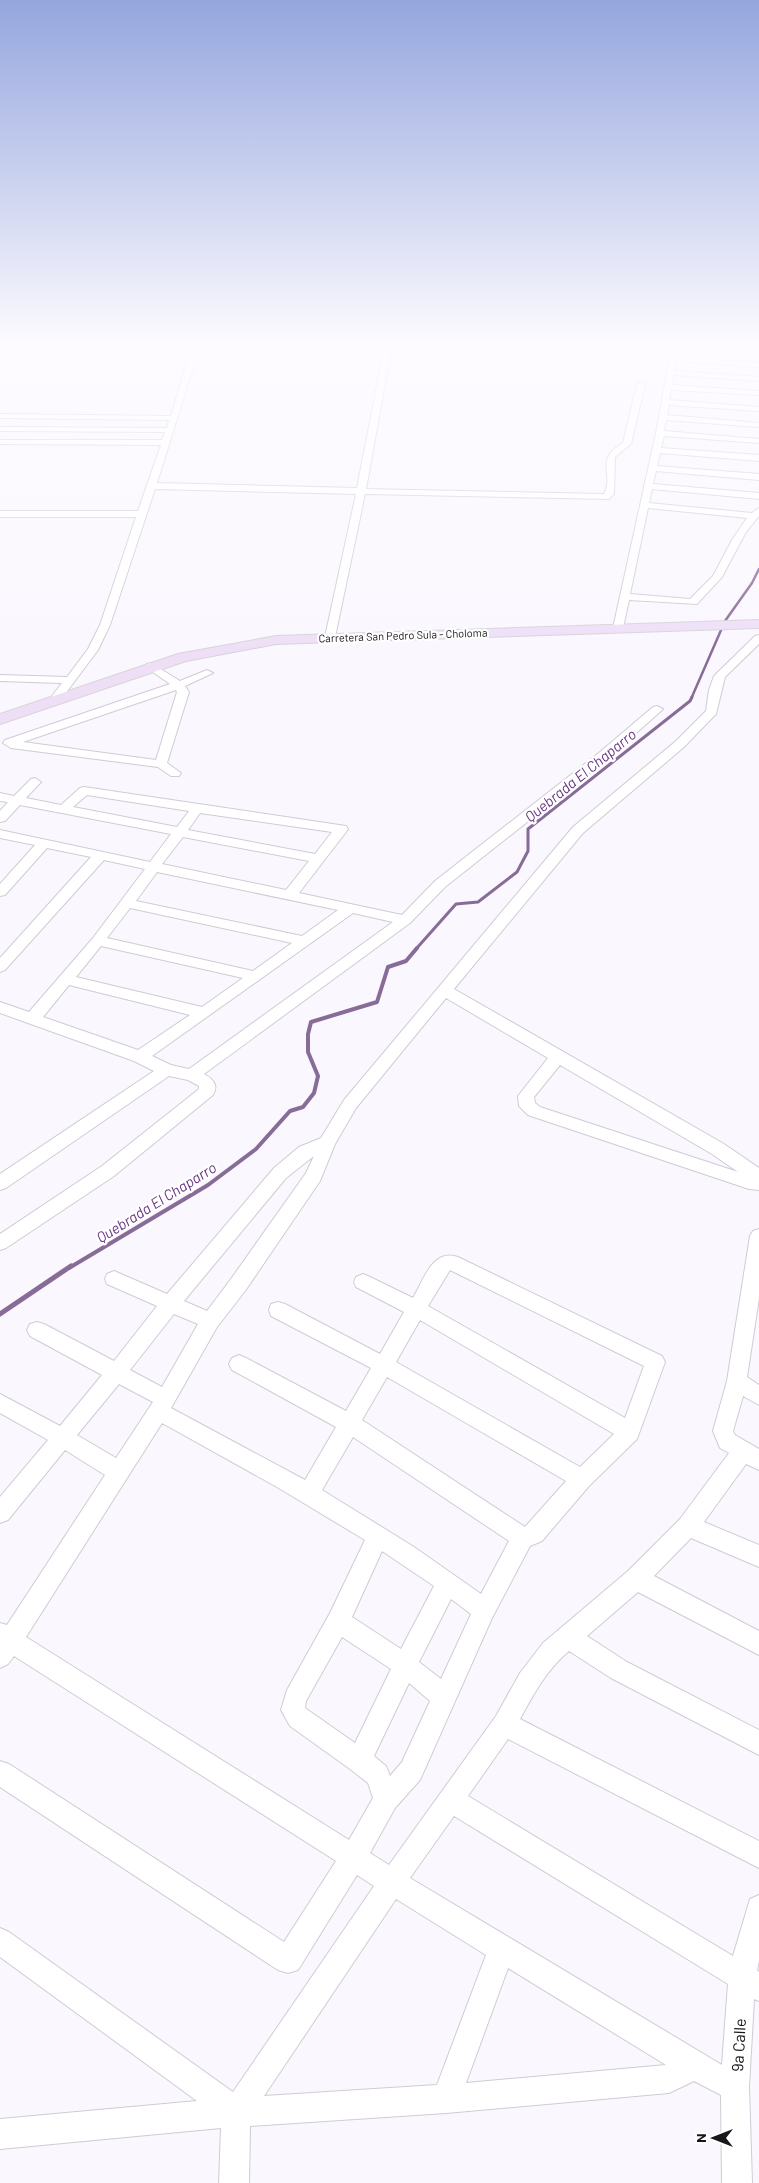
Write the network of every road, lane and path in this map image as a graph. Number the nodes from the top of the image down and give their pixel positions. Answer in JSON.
{"nodes":[{"id":1,"x":165,"y":447,"type":"edge"},
{"id":2,"x":370,"y":447,"type":"edge"},
{"id":3,"x":622,"y":447,"type":"edge"},
{"id":4,"x":656,"y":447,"type":"edge"},
{"id":5,"x":655,"y":450,"type":"junction"},
{"id":6,"x":759,"y":458,"type":"edge"},
{"id":7,"x":652,"y":468,"type":"junction"},
{"id":8,"x":759,"y":477,"type":"edge"},
{"id":9,"x":152,"y":486,"type":"junction"},
{"id":10,"x":648,"y":486,"type":"junction"},
{"id":11,"x":361,"y":492,"type":"junction"},
{"id":12,"x":759,"y":496,"type":"edge"},
{"id":13,"x":644,"y":505,"type":"junction"},
{"id":14,"x":756,"y":513,"type":"edge"},
{"id":15,"x":0,"y":514,"type":"edge"},
{"id":16,"x":142,"y":514,"type":"junction"},
{"id":17,"x":625,"y":597,"type":"junction"},
{"id":18,"x":759,"y":624,"type":"edge"},
{"id":19,"x":618,"y":628,"type":"junction"},
{"id":20,"x":330,"y":637,"type":"junction"},
{"id":21,"x":759,"y":638,"type":"edge"},
{"id":22,"x":151,"y":666,"type":"junction"},
{"id":23,"x":207,"y":673,"type":"dead end"},
{"id":24,"x":0,"y":678,"type":"edge"},
{"id":25,"x":69,"y":680,"type":"junction"},
{"id":26,"x":179,"y":685,"type":"junction"},
{"id":27,"x":55,"y":700,"type":"junction"},
{"id":28,"x":657,"y":709,"type":"dead end"},
{"id":29,"x":0,"y":714,"type":"edge"},
{"id":30,"x":0,"y":719,"type":"edge"},
{"id":31,"x":4,"y":743,"type":"edge"},
{"id":32,"x":160,"y":764,"type":"junction"},
{"id":33,"x":176,"y":772,"type":"dead end"},
{"id":34,"x":35,"y":782,"type":"dead end"},
{"id":35,"x":0,"y":797,"type":"edge"},
{"id":36,"x":17,"y":800,"type":"junction"},
{"id":37,"x":197,"y":809,"type":"junction"},
{"id":38,"x":63,"y":810,"type":"junction"},
{"id":39,"x":0,"y":818,"type":"edge"},
{"id":40,"x":180,"y":833,"type":"junction"},
{"id":41,"x":0,"y":834,"type":"edge"},
{"id":42,"x":43,"y":844,"type":"junction"},
{"id":43,"x":100,"y":856,"type":"junction"},
{"id":44,"x":319,"y":860,"type":"junction"},
{"id":45,"x":153,"y":867,"type":"junction"},
{"id":46,"x":0,"y":892,"type":"edge"},
{"id":47,"x":291,"y":894,"type":"junction"},
{"id":48,"x":126,"y":903,"type":"junction"},
{"id":49,"x":351,"y":908,"type":"junction"},
{"id":50,"x":405,"y":920,"type":"junction"},
{"id":51,"x":98,"y":941,"type":"junction"},
{"id":52,"x":305,"y":942,"type":"junction"},
{"id":53,"x":0,"y":967,"type":"edge"},
{"id":54,"x":255,"y":976,"type":"junction"},
{"id":55,"x":65,"y":979,"type":"junction"},
{"id":56,"x":445,"y":991,"type":"junction"},
{"id":57,"x":0,"y":1007,"type":"edge"},
{"id":58,"x":204,"y":1013,"type":"junction"},
{"id":59,"x":32,"y":1019,"type":"junction"},
{"id":60,"x":140,"y":1057,"type":"junction"},
{"id":61,"x":558,"y":1057,"type":"junction"},
{"id":62,"x":167,"y":1070,"type":"junction"},
{"id":63,"x":192,"y":1075,"type":"junction"},
{"id":64,"x":327,"y":1143,"type":"junction"},
{"id":65,"x":759,"y":1178,"type":"edge"},
{"id":66,"x":0,"y":1183,"type":"edge"},
{"id":67,"x":759,"y":1241,"type":"edge"},
{"id":68,"x":0,"y":1243,"type":"edge"},
{"id":69,"x":114,"y":1279,"type":"dead end"},
{"id":70,"x":363,"y":1282,"type":"dead end"},
{"id":71,"x":170,"y":1304,"type":"junction"},
{"id":72,"x":278,"y":1310,"type":"dead end"},
{"id":73,"x":417,"y":1310,"type":"junction"},
{"id":74,"x":754,"y":1314,"type":"edge"},
{"id":75,"x":210,"y":1322,"type":"junction"},
{"id":76,"x":37,"y":1330,"type":"dead end"},
{"id":77,"x":239,"y":1364,"type":"dead end"},
{"id":78,"x":383,"y":1365,"type":"junction"},
{"id":79,"x":117,"y":1372,"type":"junction"},
{"id":80,"x":737,"y":1381,"type":"junction"},
{"id":81,"x":759,"y":1396,"type":"edge"},
{"id":82,"x":0,"y":1403,"type":"edge"},
{"id":83,"x":162,"y":1405,"type":"junction"},
{"id":84,"x":351,"y":1424,"type":"junction"},
{"id":85,"x":630,"y":1432,"type":"junction"},
{"id":86,"x":63,"y":1438,"type":"junction"},
{"id":87,"x":751,"y":1456,"type":"edge"},
{"id":88,"x":118,"y":1471,"type":"junction"},
{"id":89,"x":582,"y":1479,"type":"junction"},
{"id":90,"x":309,"y":1493,"type":"junction"},
{"id":91,"x":0,"y":1513,"type":"edge"},
{"id":92,"x":688,"y":1526,"type":"junction"},
{"id":93,"x":378,"y":1536,"type":"junction"},
{"id":94,"x":523,"y":1538,"type":"junction"},
{"id":95,"x":759,"y":1556,"type":"edge"},
{"id":96,"x":636,"y":1579,"type":"junction"},
{"id":97,"x":448,"y":1582,"type":"junction"},
{"id":98,"x":484,"y":1610,"type":"junction"},
{"id":99,"x":338,"y":1621,"type":"junction"},
{"id":100,"x":568,"y":1637,"type":"junction"},
{"id":101,"x":759,"y":1643,"type":"edge"},
{"id":102,"x":4,"y":1644,"type":"edge"},
{"id":103,"x":405,"y":1665,"type":"junction"},
{"id":104,"x":444,"y":1698,"type":"junction"},
{"id":105,"x":504,"y":1724,"type":"junction"},
{"id":106,"x":759,"y":1743,"type":"edge"},
{"id":107,"x":360,"y":1760,"type":"junction"},
{"id":108,"x":0,"y":1773,"type":"edge"},
{"id":109,"x":386,"y":1799,"type":"junction"},
{"id":110,"x":450,"y":1800,"type":"junction"},
{"id":111,"x":759,"y":1855,"type":"edge"},
{"id":112,"x":353,"y":1858,"type":"junction"},
{"id":113,"x":392,"y":1882,"type":"junction"},
{"id":114,"x":759,"y":1908,"type":"edge"},
{"id":115,"x":0,"y":1941,"type":"edge"},
{"id":116,"x":502,"y":1948,"type":"junction"},
{"id":117,"x":750,"y":1981,"type":"edge"},
{"id":118,"x":694,"y":2066,"type":"junction"},
{"id":119,"x":735,"y":2087,"type":"junction"},
{"id":120,"x":446,"y":2099,"type":"junction"},
{"id":121,"x":236,"y":2112,"type":"junction"},
{"id":122,"x":1,"y":2133,"type":"edge"},
{"id":123,"x":234,"y":2183,"type":"edge"},
{"id":124,"x":737,"y":2183,"type":"edge"}],
"edges":[{"from":1,"to":9,"type":"street"},
{"from":2,"to":11,"type":"street"},
{"from":3,"to":11,"type":"street"},
{"from":4,"to":5,"type":"street"},
{"from":5,"to":6,"type":"street"},
{"from":5,"to":7,"type":"street"},
{"from":7,"to":8,"type":"street"},
{"from":7,"to":10,"type":"street"},
{"from":9,"to":11,"type":"street"},
{"from":9,"to":16,"type":"street"},
{"from":10,"to":12,"type":"street"},
{"from":10,"to":13,"type":"street"},
{"from":11,"to":20,"type":"street"},
{"from":13,"to":14,"type":"street"},
{"from":13,"to":17,"type":"street"},
{"from":14,"to":17,"type":"street"},
{"from":15,"to":16,"type":"street"},
{"from":16,"to":25,"type":"street"},
{"from":17,"to":19,"type":"street"},
{"from":18,"to":19,"type":"main road","name":"Carretera San Pedro Sula - Choloma"},
{"from":19,"to":20,"type":"main road","name":"Carretera San Pedro Sula - Choloma"},
{"from":20,"to":22,"type":"main road","name":"Carretera San Pedro Sula - Choloma"},
{"from":21,"to":56,"type":"street"},
{"from":22,"to":26,"type":"street"},
{"from":22,"to":27,"type":"main road","name":"Carretera San Pedro Sula - Choloma"},
{"from":23,"to":26,"type":"street"},
{"from":24,"to":25,"type":"street"},
{"from":25,"to":27,"type":"street"},
{"from":26,"to":31,"type":"street"},
{"from":26,"to":32,"type":"street"},
{"from":27,"to":29,"type":"main road","name":"Carretera San Pedro Sula - Choloma"},
{"from":27,"to":30,"type":"main road","name":"Carretera San Pedro Sula - Choloma"},
{"from":28,"to":50,"type":"street"},
{"from":31,"to":32,"type":"street"},
{"from":32,"to":33,"type":"street"},
{"from":34,"to":36,"type":"street"},
{"from":35,"to":36,"type":"street"},
{"from":36,"to":38,"type":"street"},
{"from":36,"to":39,"type":"street"},
{"from":37,"to":38,"type":"street"},
{"from":37,"to":40,"type":"street"},
{"from":37,"to":44,"type":"street"},
{"from":38,"to":40,"type":"street"},
{"from":40,"to":44,"type":"street"},
{"from":40,"to":45,"type":"street"},
{"from":41,"to":42,"type":"street"},
{"from":42,"to":43,"type":"street"},
{"from":42,"to":46,"type":"street"},
{"from":43,"to":45,"type":"street"},
{"from":43,"to":53,"type":"street"},
{"from":44,"to":47,"type":"street"},
{"from":45,"to":47,"type":"street"},
{"from":45,"to":48,"type":"street"},
{"from":47,"to":49,"type":"street"},
{"from":48,"to":51,"type":"street"},
{"from":48,"to":52,"type":"street"},
{"from":49,"to":50,"type":"street"},
{"from":49,"to":52,"type":"street"},
{"from":50,"to":63,"type":"street"},
{"from":51,"to":54,"type":"street"},
{"from":51,"to":55,"type":"street"},
{"from":52,"to":54,"type":"street"},
{"from":54,"to":58,"type":"street"},
{"from":55,"to":58,"type":"street"},
{"from":55,"to":59,"type":"street"},
{"from":56,"to":61,"type":"street"},
{"from":56,"to":64,"type":"street"},
{"from":57,"to":59,"type":"street"},
{"from":58,"to":60,"type":"street"},
{"from":59,"to":60,"type":"street"},
{"from":60,"to":62,"type":"street"},
{"from":61,"to":65,"type":"street"},
{"from":61,"to":65,"type":"street"},
{"from":62,"to":63,"type":"street"},
{"from":62,"to":66,"type":"street"},
{"from":63,"to":68,"type":"street"},
{"from":64,"to":71,"type":"street"},
{"from":64,"to":75,"type":"street"},
{"from":67,"to":74,"type":"street"},
{"from":69,"to":71,"type":"street"},
{"from":70,"to":73,"type":"street"},
{"from":71,"to":75,"type":"street"},
{"from":71,"to":79,"type":"street"},
{"from":72,"to":78,"type":"street"},
{"from":73,"to":78,"type":"street"},
{"from":73,"to":85,"type":"street"},
{"from":73,"to":85,"type":"street"},
{"from":74,"to":80,"type":"street"},
{"from":75,"to":83,"type":"street"},
{"from":76,"to":79,"type":"street"},
{"from":77,"to":84,"type":"street"},
{"from":78,"to":84,"type":"street"},
{"from":78,"to":89,"type":"street"},
{"from":79,"to":83,"type":"street"},
{"from":79,"to":86,"type":"street"},
{"from":80,"to":81,"type":"street"},
{"from":80,"to":87,"type":"street"},
{"from":82,"to":86,"type":"street"},
{"from":83,"to":88,"type":"street"},
{"from":83,"to":90,"type":"street"},
{"from":84,"to":90,"type":"street"},
{"from":84,"to":94,"type":"street"},
{"from":85,"to":89,"type":"street"},
{"from":86,"to":88,"type":"street"},
{"from":86,"to":91,"type":"street"},
{"from":87,"to":92,"type":"street"},
{"from":88,"to":102,"type":"street"},
{"from":89,"to":94,"type":"street"},
{"from":90,"to":93,"type":"street"},
{"from":92,"to":95,"type":"street"},
{"from":92,"to":96,"type":"street"},
{"from":93,"to":97,"type":"street"},
{"from":93,"to":99,"type":"street"},
{"from":94,"to":98,"type":"street"},
{"from":96,"to":100,"type":"street"},
{"from":96,"to":101,"type":"street"},
{"from":97,"to":98,"type":"street"},
{"from":97,"to":103,"type":"street"},
{"from":98,"to":104,"type":"street"},
{"from":99,"to":103,"type":"street"},
{"from":99,"to":107,"type":"street"},
{"from":100,"to":105,"type":"street"},
{"from":100,"to":106,"type":"street"},
{"from":102,"to":112,"type":"street"},
{"from":103,"to":104,"type":"street"},
{"from":103,"to":107,"type":"street"},
{"from":104,"to":109,"type":"street"},
{"from":105,"to":110,"type":"street"},
{"from":105,"to":111,"type":"street"},
{"from":107,"to":109,"type":"street"},
{"from":108,"to":112,"type":"street"},
{"from":109,"to":112,"type":"street"},
{"from":110,"to":113,"type":"street"},
{"from":110,"to":117,"type":"street"},
{"from":112,"to":113,"type":"street"},
{"from":113,"to":116,"type":"street"},
{"from":113,"to":121,"type":"street"},
{"from":114,"to":117,"type":"street","name":"9a Calle"},
{"from":115,"to":121,"type":"street"},
{"from":116,"to":118,"type":"street"},
{"from":116,"to":120,"type":"street"},
{"from":117,"to":119,"type":"street","name":"9a Calle"},
{"from":118,"to":119,"type":"street"},
{"from":118,"to":120,"type":"street"},
{"from":119,"to":124,"type":"street","name":"9a Calle"},
{"from":120,"to":121,"type":"street"},
{"from":121,"to":122,"type":"street"},
{"from":121,"to":123,"type":"street"}]}
